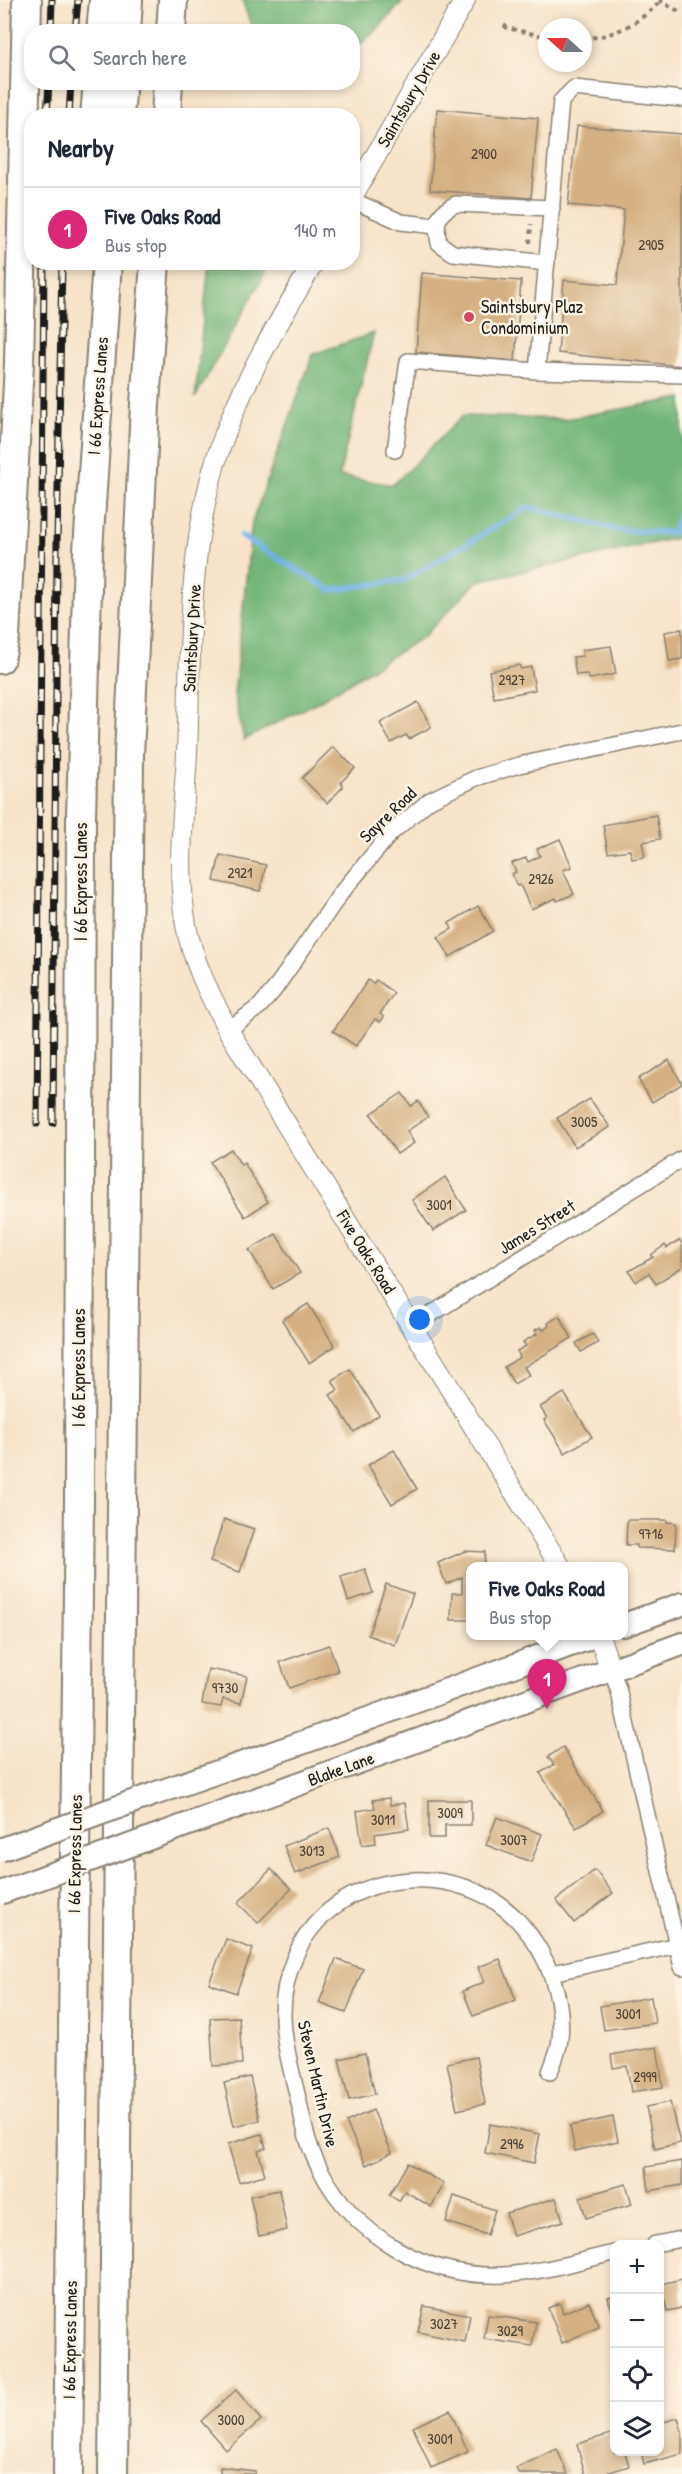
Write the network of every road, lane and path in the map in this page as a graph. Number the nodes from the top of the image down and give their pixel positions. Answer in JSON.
{"nodes":[{"id":1,"x":27,"y":0,"type":"edge"},
{"id":2,"x":173,"y":0,"type":"edge"},
{"id":3,"x":465,"y":0,"type":"edge"},
{"id":4,"x":660,"y":1,"type":"edge"},
{"id":5,"x":109,"y":10,"type":"edge"},
{"id":6,"x":682,"y":13,"type":"edge"},
{"id":7,"x":26,"y":24,"type":"edge"},
{"id":8,"x":120,"y":24,"type":"edge"},
{"id":9,"x":172,"y":24,"type":"edge"},
{"id":10,"x":504,"y":25,"type":"dead end"},
{"id":11,"x":538,"y":35,"type":"edge"},
{"id":12,"x":592,"y":36,"type":"edge"},
{"id":13,"x":25,"y":90,"type":"edge"},
{"id":14,"x":97,"y":90,"type":"edge"},
{"id":15,"x":121,"y":90,"type":"edge"},
{"id":16,"x":167,"y":90,"type":"edge"},
{"id":17,"x":682,"y":99,"type":"edge"},
{"id":18,"x":25,"y":108,"type":"edge"},
{"id":19,"x":96,"y":108,"type":"edge"},
{"id":20,"x":120,"y":108,"type":"edge"},
{"id":21,"x":166,"y":108,"type":"edge"},
{"id":22,"x":24,"y":136,"type":"edge"},
{"id":23,"x":360,"y":185,"type":"edge"},
{"id":24,"x":360,"y":203,"type":"edge"},
{"id":25,"x":552,"y":208,"type":"junction"},
{"id":26,"x":436,"y":226,"type":"junction"},
{"id":27,"x":547,"y":263,"type":"junction"},
{"id":28,"x":89,"y":270,"type":"edge"},
{"id":29,"x":106,"y":270,"type":"edge"},
{"id":30,"x":154,"y":270,"type":"edge"},
{"id":31,"x":309,"y":270,"type":"edge"},
{"id":32,"x":537,"y":370,"type":"junction"},
{"id":33,"x":682,"y":375,"type":"edge"},
{"id":34,"x":395,"y":450,"type":"dead end"},
{"id":35,"x":88,"y":550,"type":"junction"},
{"id":36,"x":0,"y":659,"type":"edge"},
{"id":37,"x":682,"y":731,"type":"edge"},
{"id":38,"x":228,"y":1030,"type":"junction"},
{"id":39,"x":682,"y":1159,"type":"edge"},
{"id":40,"x":412,"y":1326,"type":"junction"},
{"id":41,"x":558,"y":1562,"type":"edge"},
{"id":42,"x":682,"y":1604,"type":"edge"},
{"id":43,"x":628,"y":1624,"type":"edge"},
{"id":44,"x":583,"y":1640,"type":"edge"},
{"id":45,"x":599,"y":1640,"type":"edge"},
{"id":46,"x":682,"y":1644,"type":"edge"},
{"id":47,"x":611,"y":1670,"type":"junction"},
{"id":48,"x":0,"y":1850,"type":"edge"},
{"id":49,"x":0,"y":1893,"type":"edge"},
{"id":50,"x":677,"y":1945,"type":"junction"},
{"id":51,"x":682,"y":1967,"type":"edge"},
{"id":52,"x":552,"y":1973,"type":"junction"},
{"id":53,"x":550,"y":2072,"type":"dead end"},
{"id":54,"x":682,"y":2239,"type":"edge"},
{"id":55,"x":664,"y":2242,"type":"edge"},
{"id":56,"x":610,"y":2254,"type":"edge"},
{"id":57,"x":68,"y":2474,"type":"edge"},
{"id":58,"x":112,"y":2474,"type":"edge"}],
"edges":[{"from":1,"to":7,"type":"highway"},
{"from":2,"to":9,"type":"highway"},
{"from":3,"to":23,"type":"street","name":"Saintsbury Drive"},
{"from":4,"to":6,"type":"path"},
{"from":4,"to":12,"type":"path"},
{"from":5,"to":8,"type":"highway"},
{"from":10,"to":11,"type":"path"},
{"from":13,"to":18,"type":"highway"},
{"from":14,"to":19,"type":"highway"},
{"from":15,"to":20,"type":"highway"},
{"from":16,"to":21,"type":"highway"},
{"from":17,"to":25,"type":"street"},
{"from":22,"to":36,"type":"highway"},
{"from":24,"to":26,"type":"street"},
{"from":25,"to":26,"type":"street"},
{"from":25,"to":27,"type":"street"},
{"from":26,"to":27,"type":"street"},
{"from":27,"to":32,"type":"street"},
{"from":28,"to":35,"type":"highway"},
{"from":29,"to":35,"type":"highway","name":"I 66 Express Lanes"},
{"from":30,"to":58,"type":"highway"},
{"from":31,"to":38,"type":"street","name":"Saintsbury Drive"},
{"from":32,"to":33,"type":"street"},
{"from":32,"to":34,"type":"street"},
{"from":35,"to":57,"type":"highway","name":"I 66 Express Lanes"},
{"from":37,"to":38,"type":"street","name":"Sayre Road"},
{"from":38,"to":40,"type":"street","name":"Five Oaks Road"},
{"from":39,"to":40,"type":"street","name":"James Street"},
{"from":40,"to":41,"type":"street","name":"Five Oaks Road"},
{"from":42,"to":43,"type":"main road"},
{"from":44,"to":48,"type":"main road","name":"Blake Lane","bridge":true},
{"from":45,"to":47,"type":"street"},
{"from":46,"to":47,"type":"main road","name":"Blake Lane"},
{"from":47,"to":49,"type":"main road","name":"Blake Lane","bridge":true},
{"from":47,"to":50,"type":"street"},
{"from":50,"to":51,"type":"street"},
{"from":50,"to":52,"type":"street"},
{"from":52,"to":53,"type":"street","name":"Steven Martin Drive"},
{"from":52,"to":56,"type":"street","name":"Steven Martin Drive"},
{"from":54,"to":55,"type":"street"}]}
